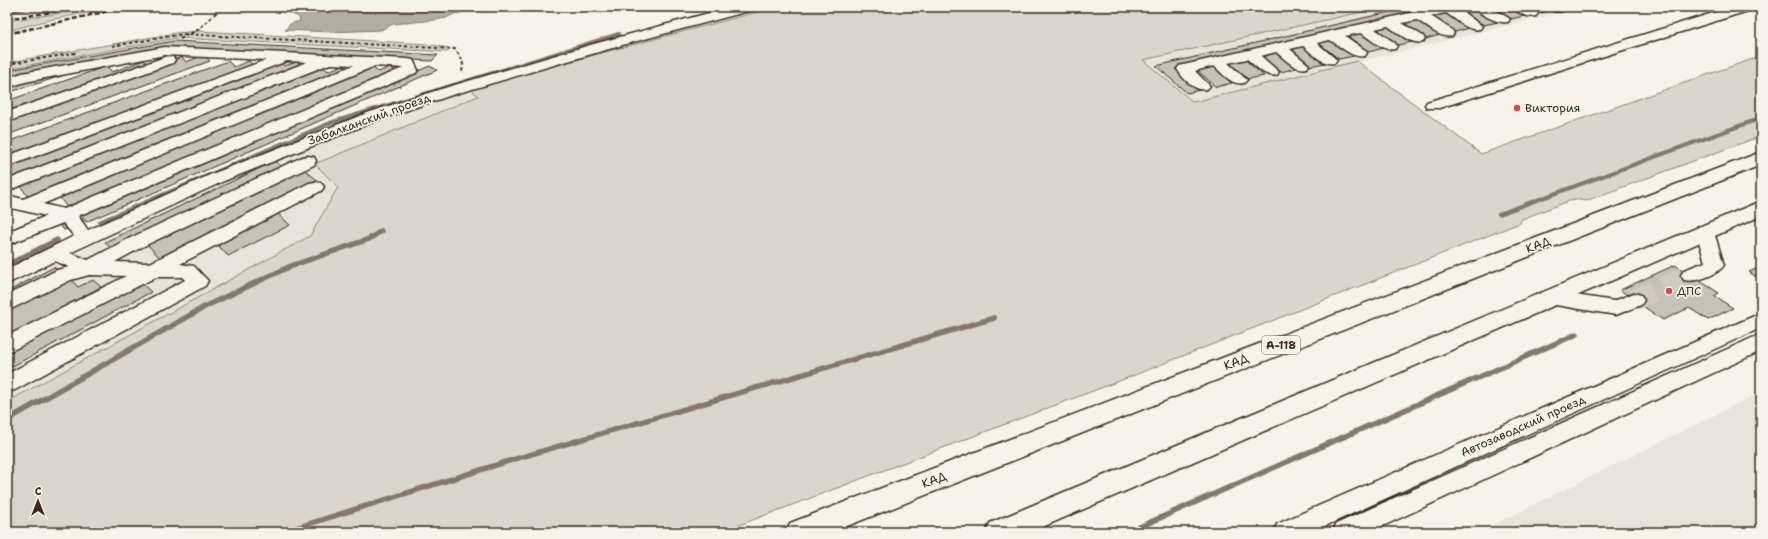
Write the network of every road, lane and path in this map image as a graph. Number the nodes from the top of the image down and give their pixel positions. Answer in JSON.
{"nodes":[{"id":1,"x":222,"y":7,"type":"edge"},
{"id":2,"x":748,"y":7,"type":"edge"},
{"id":3,"x":1481,"y":7,"type":"edge"},
{"id":4,"x":1746,"y":7,"type":"edge"},
{"id":5,"x":1451,"y":8,"type":"edge"},
{"id":6,"x":1419,"y":15,"type":"junction"},
{"id":7,"x":1503,"y":19,"type":"dead end"},
{"id":8,"x":1391,"y":22,"type":"junction"},
{"id":9,"x":1475,"y":26,"type":"dead end"},
{"id":10,"x":1364,"y":28,"type":"junction"},
{"id":11,"x":1447,"y":33,"type":"dead end"},
{"id":12,"x":191,"y":35,"type":"junction"},
{"id":13,"x":1333,"y":35,"type":"junction"},
{"id":14,"x":1418,"y":39,"type":"dead end"},
{"id":15,"x":174,"y":41,"type":"dead end"},
{"id":16,"x":1305,"y":41,"type":"junction"},
{"id":17,"x":1390,"y":46,"type":"dead end"},
{"id":18,"x":1278,"y":47,"type":"junction"},
{"id":19,"x":83,"y":52,"type":"dead end"},
{"id":20,"x":189,"y":52,"type":"junction"},
{"id":21,"x":1360,"y":53,"type":"dead end"},
{"id":22,"x":109,"y":54,"type":"junction"},
{"id":23,"x":1250,"y":54,"type":"junction"},
{"id":24,"x":288,"y":57,"type":"junction"},
{"id":25,"x":330,"y":59,"type":"junction"},
{"id":26,"x":1330,"y":60,"type":"dead end"},
{"id":27,"x":1217,"y":61,"type":"junction"},
{"id":28,"x":375,"y":62,"type":"junction"},
{"id":29,"x":7,"y":64,"type":"edge"},
{"id":30,"x":1302,"y":65,"type":"dead end"},
{"id":31,"x":1272,"y":72,"type":"dead end"},
{"id":32,"x":461,"y":79,"type":"dead end"},
{"id":33,"x":1239,"y":80,"type":"dead end"},
{"id":34,"x":7,"y":83,"type":"edge"},
{"id":35,"x":1202,"y":86,"type":"dead end"},
{"id":36,"x":7,"y":97,"type":"edge"},
{"id":37,"x":1433,"y":105,"type":"dead end"},
{"id":38,"x":7,"y":117,"type":"edge"},
{"id":39,"x":1761,"y":158,"type":"edge"},
{"id":40,"x":308,"y":161,"type":"dead end"},
{"id":41,"x":7,"y":162,"type":"edge"},
{"id":42,"x":7,"y":186,"type":"edge"},
{"id":43,"x":315,"y":187,"type":"dead end"},
{"id":44,"x":7,"y":201,"type":"edge"},
{"id":45,"x":25,"y":205,"type":"junction"},
{"id":46,"x":1761,"y":208,"type":"edge"},
{"id":47,"x":65,"y":215,"type":"junction"},
{"id":48,"x":1705,"y":232,"type":"junction"},
{"id":49,"x":10,"y":235,"type":"edge"},
{"id":50,"x":85,"y":239,"type":"junction"},
{"id":51,"x":56,"y":252,"type":"junction"},
{"id":52,"x":88,"y":268,"type":"junction"},
{"id":53,"x":150,"y":271,"type":"junction"},
{"id":54,"x":1691,"y":275,"type":"tunnel mouth"},
{"id":55,"x":7,"y":277,"type":"edge"},
{"id":56,"x":1550,"y":298,"type":"junction"},
{"id":57,"x":1634,"y":300,"type":"tunnel mouth"},
{"id":58,"x":7,"y":304,"type":"edge"},
{"id":59,"x":1761,"y":320,"type":"edge"},
{"id":60,"x":1761,"y":342,"type":"edge"},
{"id":61,"x":7,"y":345,"type":"edge"},
{"id":62,"x":7,"y":384,"type":"edge"},
{"id":63,"x":800,"y":532,"type":"edge"},
{"id":64,"x":1000,"y":532,"type":"edge"},
{"id":65,"x":1286,"y":532,"type":"edge"},
{"id":66,"x":1345,"y":532,"type":"edge"}],
"edges":[{"from":1,"to":12,"type":"path"},
{"from":2,"to":50,"type":"street","name":"Забалканский проезд"},
{"from":3,"to":7,"type":"street"},
{"from":4,"to":37,"type":"street"},
{"from":5,"to":6,"type":"street"},
{"from":5,"to":9,"type":"street"},
{"from":6,"to":8,"type":"street"},
{"from":6,"to":11,"type":"street"},
{"from":8,"to":10,"type":"street"},
{"from":8,"to":14,"type":"street"},
{"from":10,"to":13,"type":"street"},
{"from":10,"to":17,"type":"street"},
{"from":12,"to":15,"type":"path"},
{"from":12,"to":22,"type":"path"},
{"from":12,"to":32,"type":"path"},
{"from":13,"to":16,"type":"street"},
{"from":13,"to":21,"type":"street"},
{"from":16,"to":18,"type":"street"},
{"from":16,"to":26,"type":"street"},
{"from":18,"to":23,"type":"street"},
{"from":18,"to":30,"type":"street"},
{"from":19,"to":29,"type":"path"},
{"from":20,"to":22,"type":"street"},
{"from":20,"to":24,"type":"street"},
{"from":20,"to":38,"type":"street"},
{"from":22,"to":34,"type":"street"},
{"from":22,"to":36,"type":"street"},
{"from":23,"to":27,"type":"street"},
{"from":23,"to":31,"type":"street"},
{"from":24,"to":25,"type":"street"},
{"from":24,"to":41,"type":"street"},
{"from":25,"to":28,"type":"street"},
{"from":25,"to":42,"type":"street"},
{"from":27,"to":33,"type":"street"},
{"from":27,"to":35,"type":"street"},
{"from":28,"to":45,"type":"street"},
{"from":28,"to":47,"type":"street"},
{"from":39,"to":63,"type":"highway","name":"КАД","number":"А-118"},
{"from":40,"to":52,"type":"street"},
{"from":43,"to":53,"type":"street"},
{"from":44,"to":45,"type":"street"},
{"from":45,"to":47,"type":"street"},
{"from":46,"to":48,"type":"highway"},
{"from":47,"to":49,"type":"street"},
{"from":47,"to":50,"type":"street"},
{"from":48,"to":54,"type":"street"},
{"from":48,"to":56,"type":"highway"},
{"from":50,"to":51,"type":"street","name":"Забалканский проезд"},
{"from":51,"to":52,"type":"street"},
{"from":51,"to":55,"type":"street","name":"Забалканский проезд"},
{"from":52,"to":53,"type":"street"},
{"from":52,"to":58,"type":"street"},
{"from":53,"to":61,"type":"street"},
{"from":53,"to":62,"type":"street"},
{"from":56,"to":57,"type":"street"},
{"from":56,"to":64,"type":"highway"},
{"from":59,"to":65,"type":"street","name":"Автозаводский проезд"},
{"from":60,"to":66,"type":"street","name":"Автозаводский проезд"}]}
